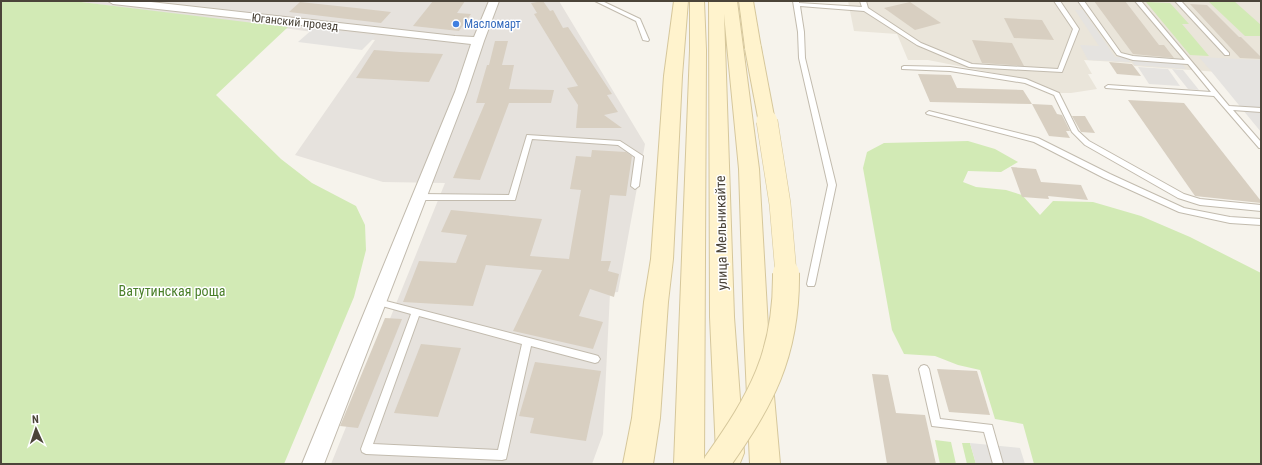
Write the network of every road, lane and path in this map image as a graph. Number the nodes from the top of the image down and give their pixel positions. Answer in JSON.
{"nodes":[{"id":1,"x":113,"y":1,"type":"edge"},
{"id":2,"x":494,"y":1,"type":"edge"},
{"id":3,"x":598,"y":1,"type":"edge"},
{"id":4,"x":681,"y":1,"type":"edge"},
{"id":5,"x":697,"y":1,"type":"edge"},
{"id":6,"x":716,"y":1,"type":"edge"},
{"id":7,"x":730,"y":1,"type":"edge"},
{"id":8,"x":746,"y":1,"type":"edge"},
{"id":9,"x":864,"y":1,"type":"edge"},
{"id":10,"x":1057,"y":1,"type":"edge"},
{"id":11,"x":1081,"y":1,"type":"edge"},
{"id":12,"x":1138,"y":1,"type":"edge"},
{"id":13,"x":1178,"y":1,"type":"edge"},
{"id":14,"x":153,"y":3,"type":"edge"},
{"id":15,"x":797,"y":3,"type":"edge"},
{"id":16,"x":865,"y":9,"type":"junction"},
{"id":17,"x":646,"y":40,"type":"dead end"},
{"id":18,"x":478,"y":41,"type":"junction"},
{"id":19,"x":707,"y":50,"type":"junction"},
{"id":20,"x":1227,"y":54,"type":"dead end"},
{"id":21,"x":1190,"y":62,"type":"junction"},
{"id":22,"x":904,"y":68,"type":"dead end"},
{"id":23,"x":1108,"y":87,"type":"dead end"},
{"id":24,"x":1215,"y":94,"type":"junction"},
{"id":25,"x":1227,"y":108,"type":"junction"},
{"id":26,"x":1261,"y":110,"type":"edge"},
{"id":27,"x":929,"y":113,"type":"dead end"},
{"id":28,"x":1261,"y":146,"type":"edge"},
{"id":29,"x":635,"y":186,"type":"dead end"},
{"id":30,"x":420,"y":196,"type":"junction"},
{"id":31,"x":1261,"y":208,"type":"edge"},
{"id":32,"x":1261,"y":222,"type":"edge"},
{"id":33,"x":811,"y":284,"type":"dead end"},
{"id":34,"x":378,"y":302,"type":"junction"},
{"id":35,"x":416,"y":312,"type":"junction"},
{"id":36,"x":527,"y":341,"type":"junction"},
{"id":37,"x":595,"y":359,"type":"dead end"},
{"id":38,"x":924,"y":369,"type":"dead end"},
{"id":39,"x":313,"y":464,"type":"edge"},
{"id":40,"x":638,"y":464,"type":"edge"},
{"id":41,"x":689,"y":464,"type":"edge"},
{"id":42,"x":716,"y":464,"type":"edge"},
{"id":43,"x":730,"y":464,"type":"edge"},
{"id":44,"x":765,"y":464,"type":"edge"},
{"id":45,"x":998,"y":464,"type":"edge"}],
"edges":[{"from":1,"to":14,"type":"street","name":"Юганский проезд"},
{"from":2,"to":18,"type":"street"},
{"from":3,"to":17,"type":"lane"},
{"from":4,"to":40,"type":"main road"},
{"from":5,"to":19,"type":"main road","name":"улица Мельникайте"},
{"from":6,"to":19,"type":"main road","name":"улица Мельникайте"},
{"from":7,"to":44,"type":"main road"},
{"from":8,"to":42,"type":"main road","bridge":true},
{"from":9,"to":16,"type":"lane"},
{"from":10,"to":16,"type":"lane"},
{"from":11,"to":21,"type":"lane"},
{"from":12,"to":21,"type":"lane"},
{"from":13,"to":20,"type":"lane"},
{"from":14,"to":18,"type":"street","name":"Юганский проезд"},
{"from":15,"to":16,"type":"lane"},
{"from":15,"to":33,"type":"lane"},
{"from":18,"to":30,"type":"street"},
{"from":19,"to":41,"type":"main road","name":"улица Мельникайте"},
{"from":19,"to":43,"type":"main road","name":"улица Мельникайте"},
{"from":21,"to":24,"type":"lane"},
{"from":22,"to":31,"type":"lane"},
{"from":23,"to":24,"type":"lane"},
{"from":24,"to":25,"type":"lane"},
{"from":25,"to":26,"type":"lane"},
{"from":25,"to":28,"type":"lane"},
{"from":27,"to":32,"type":"lane"},
{"from":29,"to":30,"type":"lane"},
{"from":30,"to":34,"type":"street"},
{"from":34,"to":35,"type":"lane"},
{"from":34,"to":39,"type":"street"},
{"from":35,"to":36,"type":"lane"},
{"from":35,"to":36,"type":"lane"},
{"from":36,"to":37,"type":"lane"},
{"from":38,"to":45,"type":"lane"}]}
